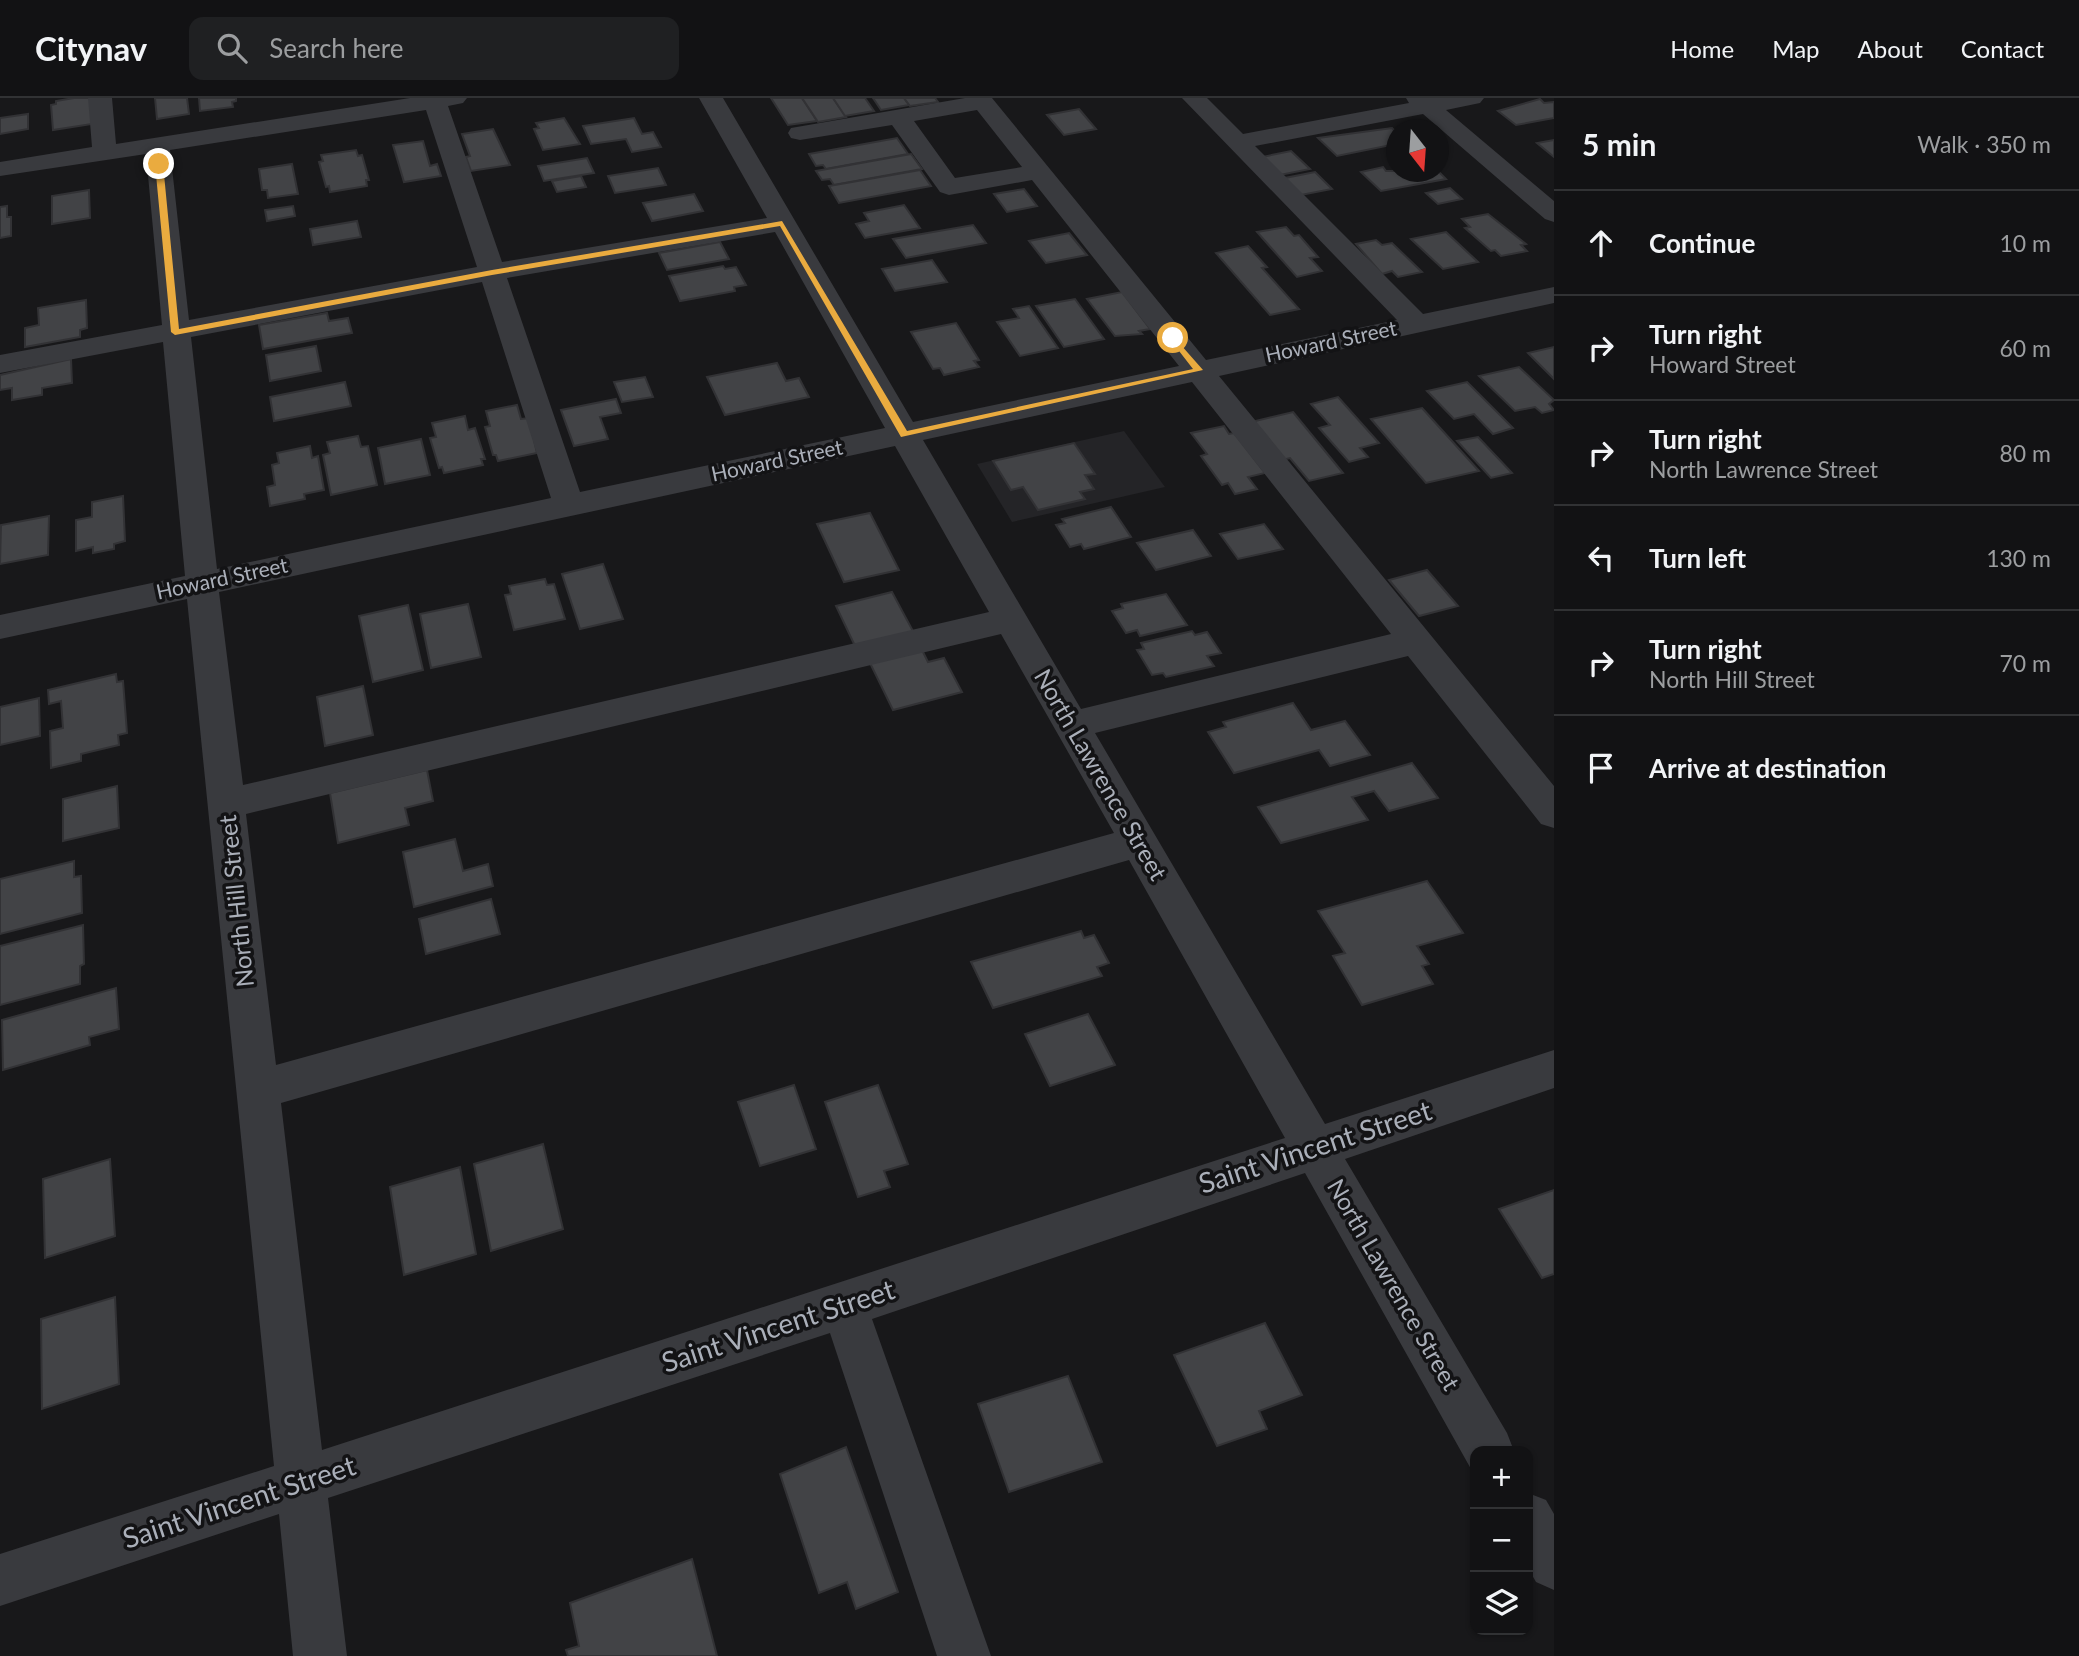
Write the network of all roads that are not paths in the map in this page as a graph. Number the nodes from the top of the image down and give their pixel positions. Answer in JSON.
{"nodes":[{"id":1,"x":100,"y":98,"type":"edge"},
{"id":2,"x":712,"y":98,"type":"edge"},
{"id":3,"x":1194,"y":98,"type":"edge"},
{"id":4,"x":1472,"y":98,"type":"edge"},
{"id":5,"x":445,"y":100,"type":"edge"},
{"id":6,"x":982,"y":100,"type":"edge"},
{"id":7,"x":1423,"y":102,"type":"edge"},
{"id":8,"x":372,"y":104,"type":"edge"},
{"id":9,"x":898,"y":116,"type":"junction"},
{"id":10,"x":800,"y":133,"type":"dead end"},
{"id":11,"x":1237,"y":142,"type":"junction"},
{"id":12,"x":157,"y":145,"type":"junction"},
{"id":13,"x":105,"y":153,"type":"junction"},
{"id":14,"x":0,"y":169,"type":"edge"},
{"id":15,"x":1039,"y":171,"type":"junction"},
{"id":16,"x":1554,"y":214,"type":"edge"},
{"id":17,"x":782,"y":223,"type":"junction"},
{"id":18,"x":492,"y":272,"type":"junction"},
{"id":19,"x":1554,"y":295,"type":"edge"},
{"id":20,"x":1417,"y":324,"type":"junction"},
{"id":21,"x":175,"y":332,"type":"junction"},
{"id":22,"x":0,"y":364,"type":"edge"},
{"id":23,"x":1198,"y":370,"type":"junction"},
{"id":24,"x":905,"y":435,"type":"junction"},
{"id":25,"x":569,"y":505,"type":"junction"},
{"id":26,"x":202,"y":584,"type":"junction"},
{"id":27,"x":1011,"y":619,"type":"junction"},
{"id":28,"x":0,"y":627,"type":"edge"},
{"id":29,"x":1416,"y":641,"type":"junction"},
{"id":30,"x":1070,"y":726,"type":"junction"},
{"id":31,"x":227,"y":804,"type":"junction"},
{"id":32,"x":1554,"y":813,"type":"edge"},
{"id":33,"x":1139,"y":842,"type":"junction"},
{"id":34,"x":1554,"y":1069,"type":"edge"},
{"id":35,"x":257,"y":1090,"type":"junction"},
{"id":36,"x":1313,"y":1147,"type":"junction"},
{"id":37,"x":844,"y":1305,"type":"junction"},
{"id":38,"x":1486,"y":1446,"type":"edge"},
{"id":39,"x":302,"y":1482,"type":"junction"},
{"id":40,"x":1533,"y":1527,"type":"edge"},
{"id":41,"x":1554,"y":1564,"type":"edge"},
{"id":42,"x":0,"y":1580,"type":"edge"},
{"id":43,"x":320,"y":1656,"type":"edge"},
{"id":44,"x":964,"y":1656,"type":"edge"}],
"edges":[{"from":1,"to":13,"type":"street"},
{"from":2,"to":17,"type":"street","name":"North Lawrence Street"},
{"from":3,"to":11,"type":"street"},
{"from":4,"to":7,"type":"street"},
{"from":5,"to":8,"type":"street"},
{"from":5,"to":18,"type":"street"},
{"from":6,"to":9,"type":"street"},
{"from":6,"to":15,"type":"street"},
{"from":7,"to":11,"type":"street"},
{"from":7,"to":16,"type":"street"},
{"from":8,"to":12,"type":"street"},
{"from":9,"to":10,"type":"street"},
{"from":9,"to":15,"type":"street"},
{"from":11,"to":20,"type":"street"},
{"from":12,"to":13,"type":"street"},
{"from":12,"to":21,"type":"street","name":"North Hill Street"},
{"from":13,"to":14,"type":"street"},
{"from":15,"to":23,"type":"street"},
{"from":17,"to":18,"type":"street"},
{"from":17,"to":24,"type":"street","name":"North Lawrence Street"},
{"from":18,"to":21,"type":"street"},
{"from":18,"to":25,"type":"street"},
{"from":19,"to":20,"type":"street","name":"Howard Street"},
{"from":20,"to":23,"type":"street","name":"Howard Street"},
{"from":21,"to":22,"type":"street"},
{"from":21,"to":26,"type":"street","name":"North Hill Street"},
{"from":23,"to":24,"type":"street","name":"Howard Street"},
{"from":23,"to":29,"type":"street"},
{"from":24,"to":25,"type":"street","name":"Howard Street"},
{"from":24,"to":27,"type":"street","name":"North Lawrence Street"},
{"from":25,"to":26,"type":"street","name":"Howard Street"},
{"from":26,"to":28,"type":"street","name":"Howard Street"},
{"from":26,"to":31,"type":"street","name":"North Hill Street"},
{"from":27,"to":30,"type":"street","name":"North Lawrence Street"},
{"from":27,"to":31,"type":"street"},
{"from":29,"to":30,"type":"street"},
{"from":29,"to":32,"type":"street"},
{"from":30,"to":33,"type":"street","name":"North Lawrence Street"},
{"from":31,"to":35,"type":"street","name":"North Hill Street"},
{"from":33,"to":35,"type":"street"},
{"from":33,"to":36,"type":"street","name":"North Lawrence Street"},
{"from":34,"to":36,"type":"street","name":"Saint Vincent Street"},
{"from":35,"to":39,"type":"street","name":"North Hill Street"},
{"from":36,"to":37,"type":"street","name":"Saint Vincent Street"},
{"from":36,"to":38,"type":"street","name":"North Lawrence Street"},
{"from":37,"to":39,"type":"street","name":"Saint Vincent Street"},
{"from":37,"to":44,"type":"street"},
{"from":39,"to":42,"type":"street","name":"Saint Vincent Street"},
{"from":39,"to":43,"type":"street","name":"North Hill Street"},
{"from":40,"to":41,"type":"street"}]}
